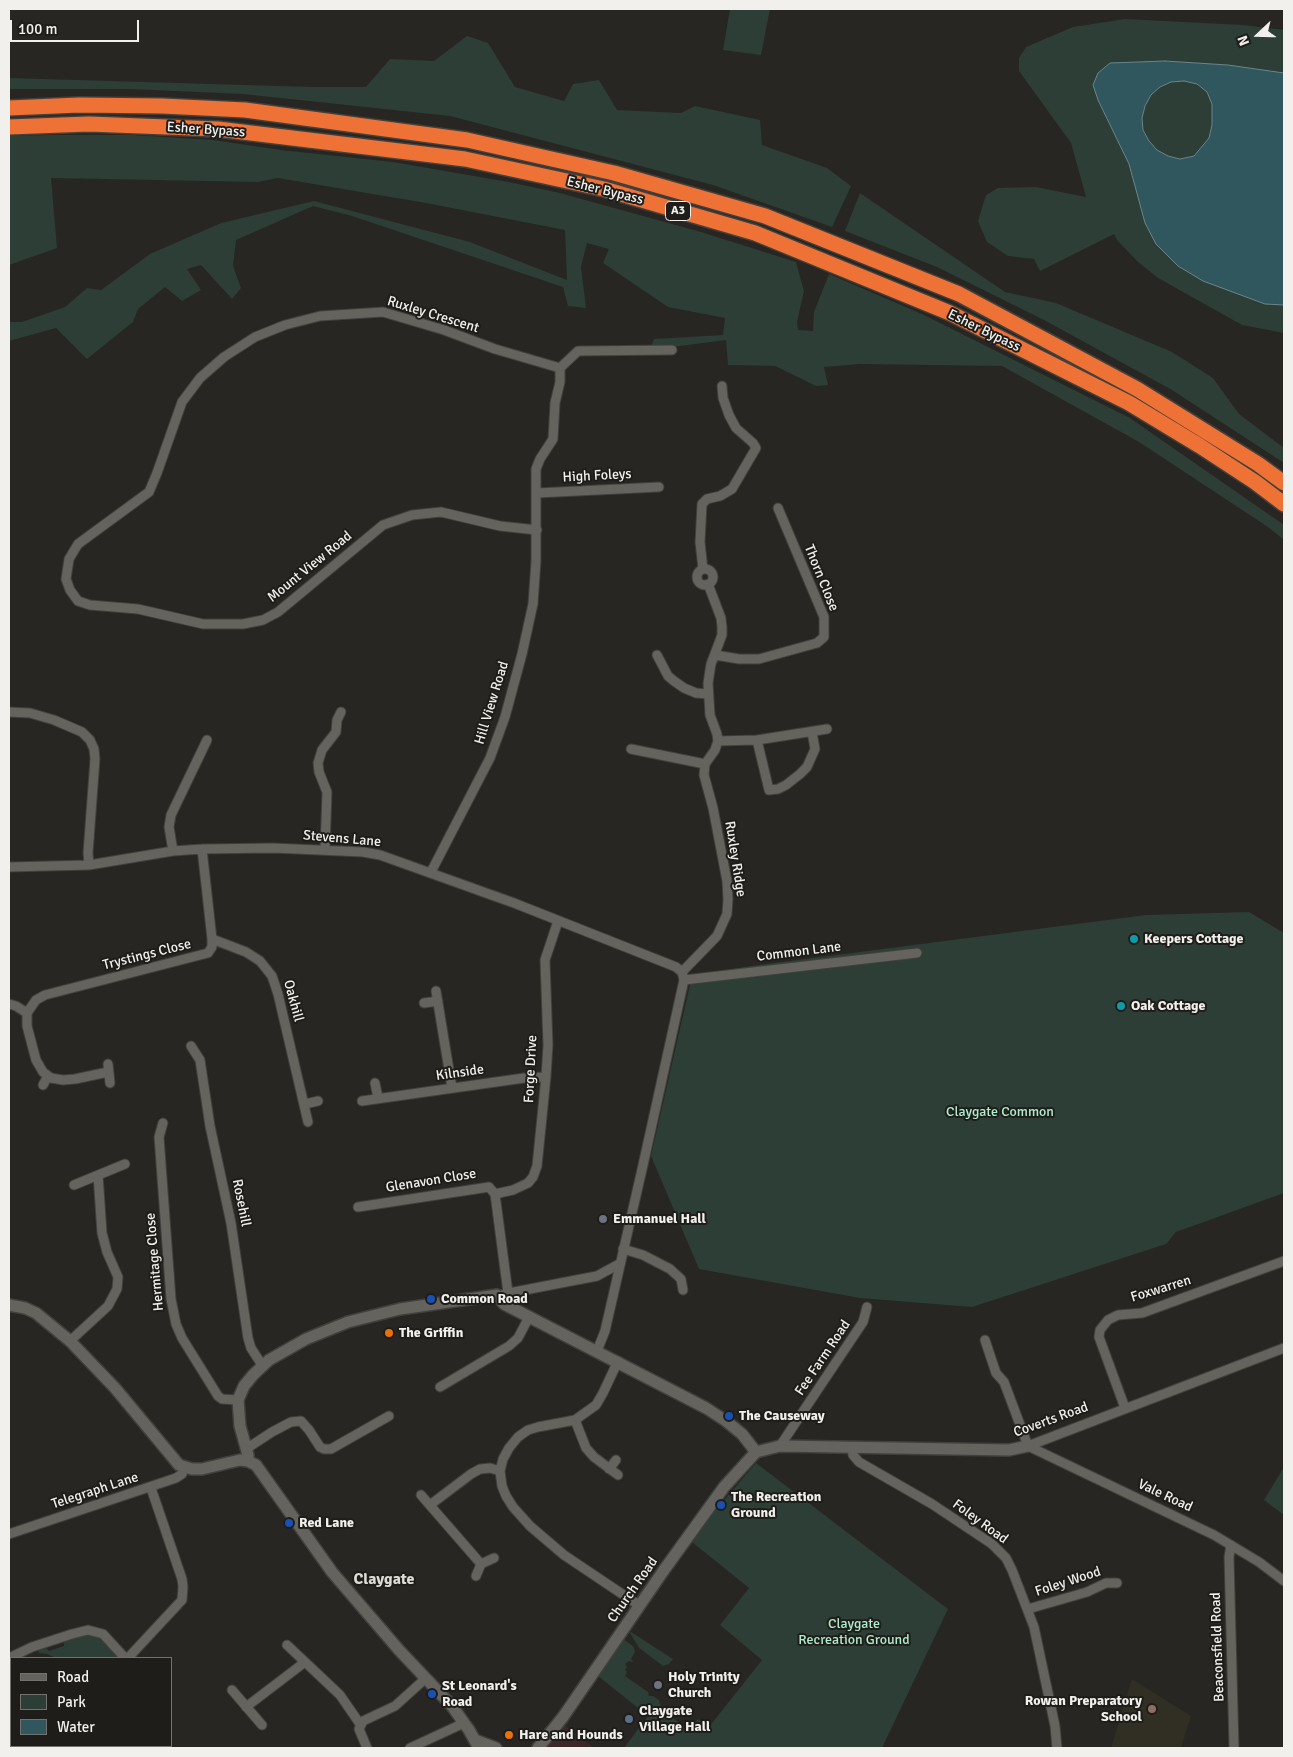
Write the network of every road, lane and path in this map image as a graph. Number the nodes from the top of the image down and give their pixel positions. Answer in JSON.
{"nodes":[{"id":1,"x":9,"y":108,"type":"edge"},
{"id":2,"x":9,"y":127,"type":"edge"},
{"id":3,"x":672,"y":350,"type":"dead end"},
{"id":4,"x":560,"y":368,"type":"junction"},
{"id":5,"x":722,"y":386,"type":"dead end"},
{"id":6,"x":1284,"y":483,"type":"edge"},
{"id":7,"x":659,"y":487,"type":"dead end"},
{"id":8,"x":537,"y":493,"type":"junction"},
{"id":9,"x":1284,"y":504,"type":"edge"},
{"id":10,"x":778,"y":508,"type":"dead end"},
{"id":11,"x":109,"y":522,"type":"joint"},
{"id":12,"x":536,"y":530,"type":"junction"},
{"id":13,"x":657,"y":655,"type":"dead end"},
{"id":14,"x":715,"y":655,"type":"junction"},
{"id":15,"x":708,"y":694,"type":"junction"},
{"id":16,"x":9,"y":712,"type":"edge"},
{"id":17,"x":341,"y":712,"type":"dead end"},
{"id":18,"x":827,"y":729,"type":"dead end"},
{"id":19,"x":812,"y":732,"type":"junction"},
{"id":20,"x":207,"y":740,"type":"dead end"},
{"id":21,"x":758,"y":740,"type":"junction"},
{"id":22,"x":718,"y":741,"type":"junction"},
{"id":23,"x":631,"y":749,"type":"dead end"},
{"id":24,"x":705,"y":764,"type":"junction"},
{"id":25,"x":202,"y":849,"type":"junction"},
{"id":26,"x":325,"y":849,"type":"junction"},
{"id":27,"x":173,"y":851,"type":"junction"},
{"id":28,"x":89,"y":865,"type":"junction"},
{"id":29,"x":9,"y":867,"type":"edge"},
{"id":30,"x":431,"y":872,"type":"junction"},
{"id":31,"x":558,"y":921,"type":"junction"},
{"id":32,"x":212,"y":939,"type":"junction"},
{"id":33,"x":917,"y":953,"type":"dead end"},
{"id":34,"x":683,"y":976,"type":"junction"},
{"id":35,"x":436,"y":991,"type":"dead end"},
{"id":36,"x":438,"y":1001,"type":"junction"},
{"id":37,"x":424,"y":1003,"type":"dead end"},
{"id":38,"x":9,"y":1004,"type":"edge"},
{"id":39,"x":27,"y":1013,"type":"junction"},
{"id":40,"x":191,"y":1046,"type":"dead end"},
{"id":41,"x":48,"y":1076,"type":"junction"},
{"id":42,"x":546,"y":1077,"type":"junction"},
{"id":43,"x":110,"y":1083,"type":"dead end"},
{"id":44,"x":375,"y":1084,"type":"dead end"},
{"id":45,"x":43,"y":1086,"type":"dead end"},
{"id":46,"x":452,"y":1088,"type":"junction"},
{"id":47,"x":378,"y":1098,"type":"junction"},
{"id":48,"x":318,"y":1100,"type":"dead end"},
{"id":49,"x":362,"y":1101,"type":"dead end"},
{"id":50,"x":305,"y":1104,"type":"junction"},
{"id":51,"x":308,"y":1122,"type":"dead end"},
{"id":52,"x":163,"y":1123,"type":"dead end"},
{"id":53,"x":125,"y":1164,"type":"dead end"},
{"id":54,"x":98,"y":1176,"type":"junction"},
{"id":55,"x":74,"y":1185,"type":"dead end"},
{"id":56,"x":495,"y":1194,"type":"junction"},
{"id":57,"x":358,"y":1207,"type":"dead end"},
{"id":58,"x":622,"y":1249,"type":"junction"},
{"id":59,"x":1284,"y":1261,"type":"edge"},
{"id":60,"x":619,"y":1264,"type":"junction"},
{"id":61,"x":683,"y":1290,"type":"dead end"},
{"id":62,"x":502,"y":1294,"type":"junction"},
{"id":63,"x":9,"y":1305,"type":"edge"},
{"id":64,"x":867,"y":1307,"type":"dead end"},
{"id":65,"x":529,"y":1317,"type":"junction"},
{"id":66,"x":985,"y":1340,"type":"dead end"},
{"id":67,"x":70,"y":1341,"type":"junction"},
{"id":68,"x":1284,"y":1348,"type":"edge"},
{"id":69,"x":597,"y":1350,"type":"junction"},
{"id":70,"x":618,"y":1361,"type":"junction"},
{"id":71,"x":262,"y":1365,"type":"junction"},
{"id":72,"x":440,"y":1387,"type":"dead end"},
{"id":73,"x":238,"y":1400,"type":"junction"},
{"id":74,"x":1125,"y":1408,"type":"junction"},
{"id":75,"x":389,"y":1416,"type":"dead end"},
{"id":76,"x":576,"y":1420,"type":"junction"},
{"id":77,"x":780,"y":1446,"type":"junction"},
{"id":78,"x":1028,"y":1446,"type":"junction"},
{"id":79,"x":852,"y":1448,"type":"junction"},
{"id":80,"x":756,"y":1452,"type":"junction"},
{"id":81,"x":247,"y":1455,"type":"junction"},
{"id":82,"x":616,"y":1460,"type":"dead end"},
{"id":83,"x":186,"y":1468,"type":"junction"},
{"id":84,"x":609,"y":1469,"type":"junction"},
{"id":85,"x":500,"y":1471,"type":"junction"},
{"id":86,"x":618,"y":1475,"type":"dead end"},
{"id":87,"x":151,"y":1488,"type":"junction"},
{"id":88,"x":421,"y":1495,"type":"dead end"},
{"id":89,"x":430,"y":1505,"type":"junction"},
{"id":90,"x":9,"y":1534,"type":"edge"},
{"id":91,"x":1231,"y":1545,"type":"junction"},
{"id":92,"x":494,"y":1558,"type":"dead end"},
{"id":93,"x":481,"y":1564,"type":"junction"},
{"id":94,"x":476,"y":1576,"type":"dead end"},
{"id":95,"x":1284,"y":1581,"type":"edge"},
{"id":96,"x":1117,"y":1583,"type":"dead end"},
{"id":97,"x":640,"y":1606,"type":"junction"},
{"id":98,"x":1028,"y":1609,"type":"junction"},
{"id":99,"x":287,"y":1645,"type":"dead end"},
{"id":100,"x":11,"y":1657,"type":"edge"},
{"id":101,"x":125,"y":1657,"type":"edge"},
{"id":102,"x":127,"y":1657,"type":"edge"},
{"id":103,"x":305,"y":1662,"type":"junction"},
{"id":104,"x":426,"y":1678,"type":"junction"},
{"id":105,"x":232,"y":1690,"type":"dead end"},
{"id":106,"x":246,"y":1707,"type":"junction"},
{"id":107,"x":464,"y":1723,"type":"junction"},
{"id":108,"x":360,"y":1724,"type":"junction"},
{"id":109,"x":262,"y":1725,"type":"dead end"},
{"id":110,"x":477,"y":1744,"type":"edge"},
{"id":111,"x":367,"y":1748,"type":"edge"},
{"id":112,"x":410,"y":1748,"type":"edge"},
{"id":113,"x":496,"y":1748,"type":"edge"},
{"id":114,"x":538,"y":1748,"type":"edge"},
{"id":115,"x":1057,"y":1748,"type":"edge"},
{"id":116,"x":1234,"y":1748,"type":"edge"}],
"edges":[{"from":1,"to":6,"type":"highway","name":"Esher Bypass","number":"A3"},
{"from":2,"to":9,"type":"highway","name":"Esher Bypass","number":"A3"},
{"from":3,"to":4,"type":"street"},
{"from":4,"to":8,"type":"street"},
{"from":4,"to":11,"type":"street","name":"Ruxley Crescent"},
{"from":5,"to":14,"type":"street"},
{"from":7,"to":8,"type":"street","name":"High Foleys"},
{"from":8,"to":12,"type":"street"},
{"from":10,"to":14,"type":"street","name":"Thorn Close"},
{"from":11,"to":12,"type":"street","name":"Mount View Road"},
{"from":12,"to":30,"type":"street","name":"Hill View Road"},
{"from":13,"to":15,"type":"street"},
{"from":14,"to":15,"type":"street"},
{"from":15,"to":22,"type":"street"},
{"from":16,"to":28,"type":"street"},
{"from":17,"to":26,"type":"street"},
{"from":18,"to":19,"type":"street"},
{"from":19,"to":21,"type":"street"},
{"from":19,"to":21,"type":"street"},
{"from":20,"to":27,"type":"street"},
{"from":21,"to":22,"type":"street"},
{"from":22,"to":24,"type":"street"},
{"from":23,"to":24,"type":"street"},
{"from":24,"to":34,"type":"street","name":"Ruxley Ridge"},
{"from":25,"to":26,"type":"street","name":"Stevens Lane"},
{"from":25,"to":27,"type":"street","name":"Stevens Lane"},
{"from":25,"to":32,"type":"street"},
{"from":26,"to":30,"type":"street","name":"Stevens Lane"},
{"from":27,"to":28,"type":"street","name":"Stevens Lane"},
{"from":28,"to":29,"type":"street","name":"Stevens Lane"},
{"from":30,"to":31,"type":"street","name":"Stevens Lane"},
{"from":31,"to":34,"type":"street","name":"Stevens Lane"},
{"from":31,"to":42,"type":"street","name":"Forge Drive"},
{"from":32,"to":39,"type":"street","name":"Trystings Close"},
{"from":32,"to":50,"type":"street","name":"Oakhill"},
{"from":33,"to":34,"type":"street","name":"Common Lane"},
{"from":34,"to":58,"type":"street"},
{"from":35,"to":36,"type":"street"},
{"from":36,"to":37,"type":"street"},
{"from":36,"to":46,"type":"street"},
{"from":38,"to":39,"type":"street"},
{"from":39,"to":41,"type":"street"},
{"from":40,"to":71,"type":"street","name":"Rosehill"},
{"from":41,"to":43,"type":"street"},
{"from":41,"to":45,"type":"street"},
{"from":42,"to":46,"type":"street","name":"Kilnside"},
{"from":42,"to":56,"type":"street","name":"Forge Drive"},
{"from":44,"to":47,"type":"street"},
{"from":46,"to":47,"type":"street","name":"Kilnside"},
{"from":47,"to":49,"type":"street","name":"Kilnside"},
{"from":48,"to":50,"type":"street"},
{"from":50,"to":51,"type":"street","name":"Oakhill"},
{"from":52,"to":73,"type":"street","name":"Hermitage Close"},
{"from":53,"to":54,"type":"street"},
{"from":54,"to":55,"type":"street"},
{"from":54,"to":67,"type":"street"},
{"from":56,"to":57,"type":"street","name":"Glenavon Close"},
{"from":56,"to":62,"type":"street"},
{"from":58,"to":60,"type":"street"},
{"from":58,"to":61,"type":"street"},
{"from":59,"to":74,"type":"street","name":"Foxwarren"},
{"from":60,"to":62,"type":"street"},
{"from":60,"to":69,"type":"street"},
{"from":62,"to":65,"type":"street"},
{"from":62,"to":71,"type":"street"},
{"from":63,"to":67,"type":"street"},
{"from":64,"to":77,"type":"street","name":"Fee Farm Road"},
{"from":65,"to":69,"type":"street"},
{"from":65,"to":72,"type":"street"},
{"from":66,"to":78,"type":"street"},
{"from":67,"to":83,"type":"street"},
{"from":68,"to":74,"type":"street","name":"Coverts Road"},
{"from":69,"to":70,"type":"street"},
{"from":70,"to":76,"type":"street"},
{"from":70,"to":80,"type":"street"},
{"from":71,"to":73,"type":"street"},
{"from":73,"to":81,"type":"street"},
{"from":74,"to":78,"type":"street","name":"Coverts Road"},
{"from":75,"to":81,"type":"street"},
{"from":76,"to":84,"type":"street"},
{"from":76,"to":85,"type":"street"},
{"from":77,"to":79,"type":"street","name":"Coverts Road"},
{"from":77,"to":80,"type":"street","name":"Coverts Road"},
{"from":78,"to":79,"type":"street","name":"Coverts Road"},
{"from":78,"to":91,"type":"street","name":"Vale Road"},
{"from":79,"to":98,"type":"street","name":"Foley Road"},
{"from":80,"to":97,"type":"street","name":"Church Road"},
{"from":81,"to":83,"type":"street"},
{"from":81,"to":104,"type":"street"},
{"from":82,"to":84,"type":"street"},
{"from":83,"to":87,"type":"street","name":"Telegraph Lane"},
{"from":84,"to":86,"type":"street"},
{"from":85,"to":89,"type":"street"},
{"from":85,"to":97,"type":"street"},
{"from":87,"to":90,"type":"street","name":"Telegraph Lane"},
{"from":87,"to":102,"type":"street"},
{"from":88,"to":89,"type":"street"},
{"from":89,"to":93,"type":"street"},
{"from":91,"to":95,"type":"street","name":"Vale Road"},
{"from":91,"to":116,"type":"street","name":"Beaconsfield Road"},
{"from":92,"to":93,"type":"street"},
{"from":93,"to":94,"type":"street"},
{"from":96,"to":98,"type":"street","name":"Foley Wood"},
{"from":97,"to":114,"type":"street","name":"Church Road"},
{"from":98,"to":115,"type":"street","name":"Foley Road"},
{"from":99,"to":103,"type":"street"},
{"from":100,"to":101,"type":"street"},
{"from":103,"to":106,"type":"street"},
{"from":103,"to":108,"type":"street"},
{"from":104,"to":107,"type":"street"},
{"from":104,"to":108,"type":"street"},
{"from":105,"to":106,"type":"street"},
{"from":106,"to":109,"type":"street"},
{"from":107,"to":110,"type":"street"},
{"from":107,"to":112,"type":"street"},
{"from":108,"to":111,"type":"street"},
{"from":110,"to":113,"type":"street"}]}
